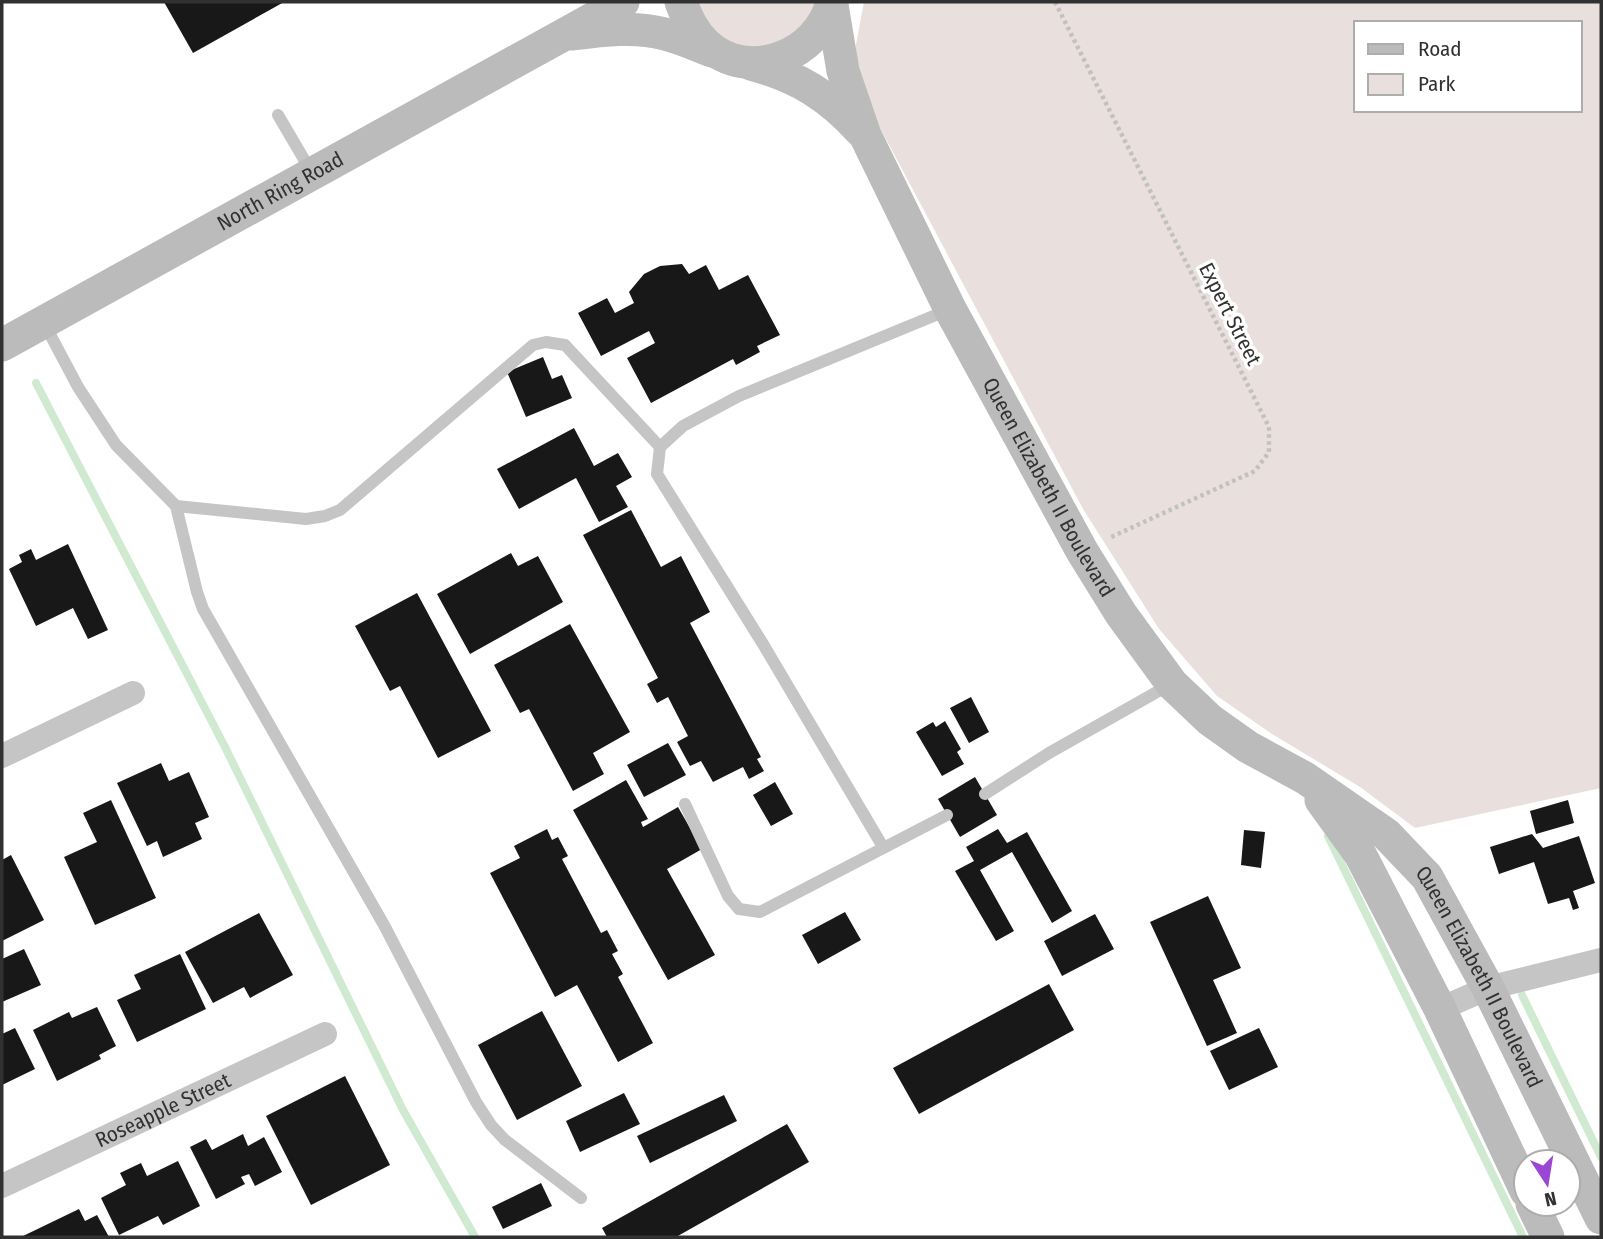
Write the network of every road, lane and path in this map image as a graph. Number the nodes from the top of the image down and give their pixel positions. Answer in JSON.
{"nodes":[{"id":1,"x":623,"y":2,"type":"edge"},
{"id":2,"x":681,"y":2,"type":"edge"},
{"id":3,"x":1055,"y":2,"type":"edge"},
{"id":4,"x":832,"y":3,"type":"edge"},
{"id":5,"x":560,"y":36,"type":"junction"},
{"id":6,"x":736,"y":60,"type":"junction"},
{"id":7,"x":278,"y":115,"type":"dead end"},
{"id":8,"x":865,"y":135,"type":"junction"},
{"id":9,"x":312,"y":173,"type":"junction"},
{"id":10,"x":950,"y":309,"type":"junction"},
{"id":11,"x":44,"y":322,"type":"junction"},
{"id":12,"x":2,"y":345,"type":"edge"},
{"id":13,"x":660,"y":447,"type":"junction"},
{"id":14,"x":176,"y":506,"type":"junction"},
{"id":15,"x":1082,"y":551,"type":"junction"},
{"id":16,"x":1172,"y":684,"type":"junction"},
{"id":17,"x":133,"y":693,"type":"dead end"},
{"id":18,"x":2,"y":756,"type":"edge"},
{"id":19,"x":1305,"y":778,"type":"junction"},
{"id":20,"x":985,"y":794,"type":"dead end"},
{"id":21,"x":685,"y":804,"type":"dead end"},
{"id":22,"x":947,"y":815,"type":"dead end"},
{"id":23,"x":883,"y":847,"type":"junction"},
{"id":24,"x":1601,"y":961,"type":"edge"},
{"id":25,"x":1488,"y":988,"type":"junction"},
{"id":26,"x":1440,"y":1009,"type":"junction"},
{"id":27,"x":325,"y":1034,"type":"dead end"},
{"id":28,"x":1512,"y":1161,"type":"edge"},
{"id":29,"x":2,"y":1186,"type":"edge"},
{"id":30,"x":581,"y":1198,"type":"dead end"},
{"id":31,"x":1539,"y":1218,"type":"edge"},
{"id":32,"x":1601,"y":1218,"type":"edge"},
{"id":33,"x":1548,"y":1237,"type":"edge"}],
"edges":[{"from":1,"to":5,"type":"street","name":"North Ring Road"},
{"from":2,"to":6,"type":"street"},
{"from":3,"to":15,"type":"path","name":"Expert Street"},
{"from":4,"to":6,"type":"street"},
{"from":4,"to":8,"type":"street","name":"Queen Elizabeth II Boulevard"},
{"from":5,"to":6,"type":"street","name":"North Ring Road"},
{"from":5,"to":9,"type":"street","name":"North Ring Road"},
{"from":6,"to":8,"type":"street","name":"Queen Elizabeth II Boulevard"},
{"from":7,"to":9,"type":"lane"},
{"from":8,"to":10,"type":"street","name":"Queen Elizabeth II Boulevard"},
{"from":9,"to":11,"type":"street","name":"North Ring Road"},
{"from":10,"to":13,"type":"lane"},
{"from":10,"to":15,"type":"street","name":"Queen Elizabeth II Boulevard"},
{"from":11,"to":12,"type":"street","name":"North Ring Road"},
{"from":11,"to":14,"type":"lane"},
{"from":13,"to":14,"type":"lane"},
{"from":13,"to":23,"type":"lane"},
{"from":14,"to":30,"type":"lane"},
{"from":15,"to":16,"type":"street","name":"Queen Elizabeth II Boulevard"},
{"from":16,"to":19,"type":"street","name":"Queen Elizabeth II Boulevard"},
{"from":16,"to":20,"type":"lane"},
{"from":17,"to":18,"type":"street"},
{"from":19,"to":25,"type":"street","name":"Queen Elizabeth II Boulevard"},
{"from":19,"to":26,"type":"street","name":"Queen Elizabeth II Boulevard"},
{"from":21,"to":23,"type":"lane"},
{"from":22,"to":23,"type":"lane"},
{"from":24,"to":25,"type":"street"},
{"from":25,"to":26,"type":"street"},
{"from":25,"to":32,"type":"street","name":"Queen Elizabeth II Boulevard"},
{"from":26,"to":28,"type":"street","name":"Queen Elizabeth II Boulevard"},
{"from":27,"to":29,"type":"street","name":"Roseapple Street"},
{"from":31,"to":33,"type":"street"}]}
